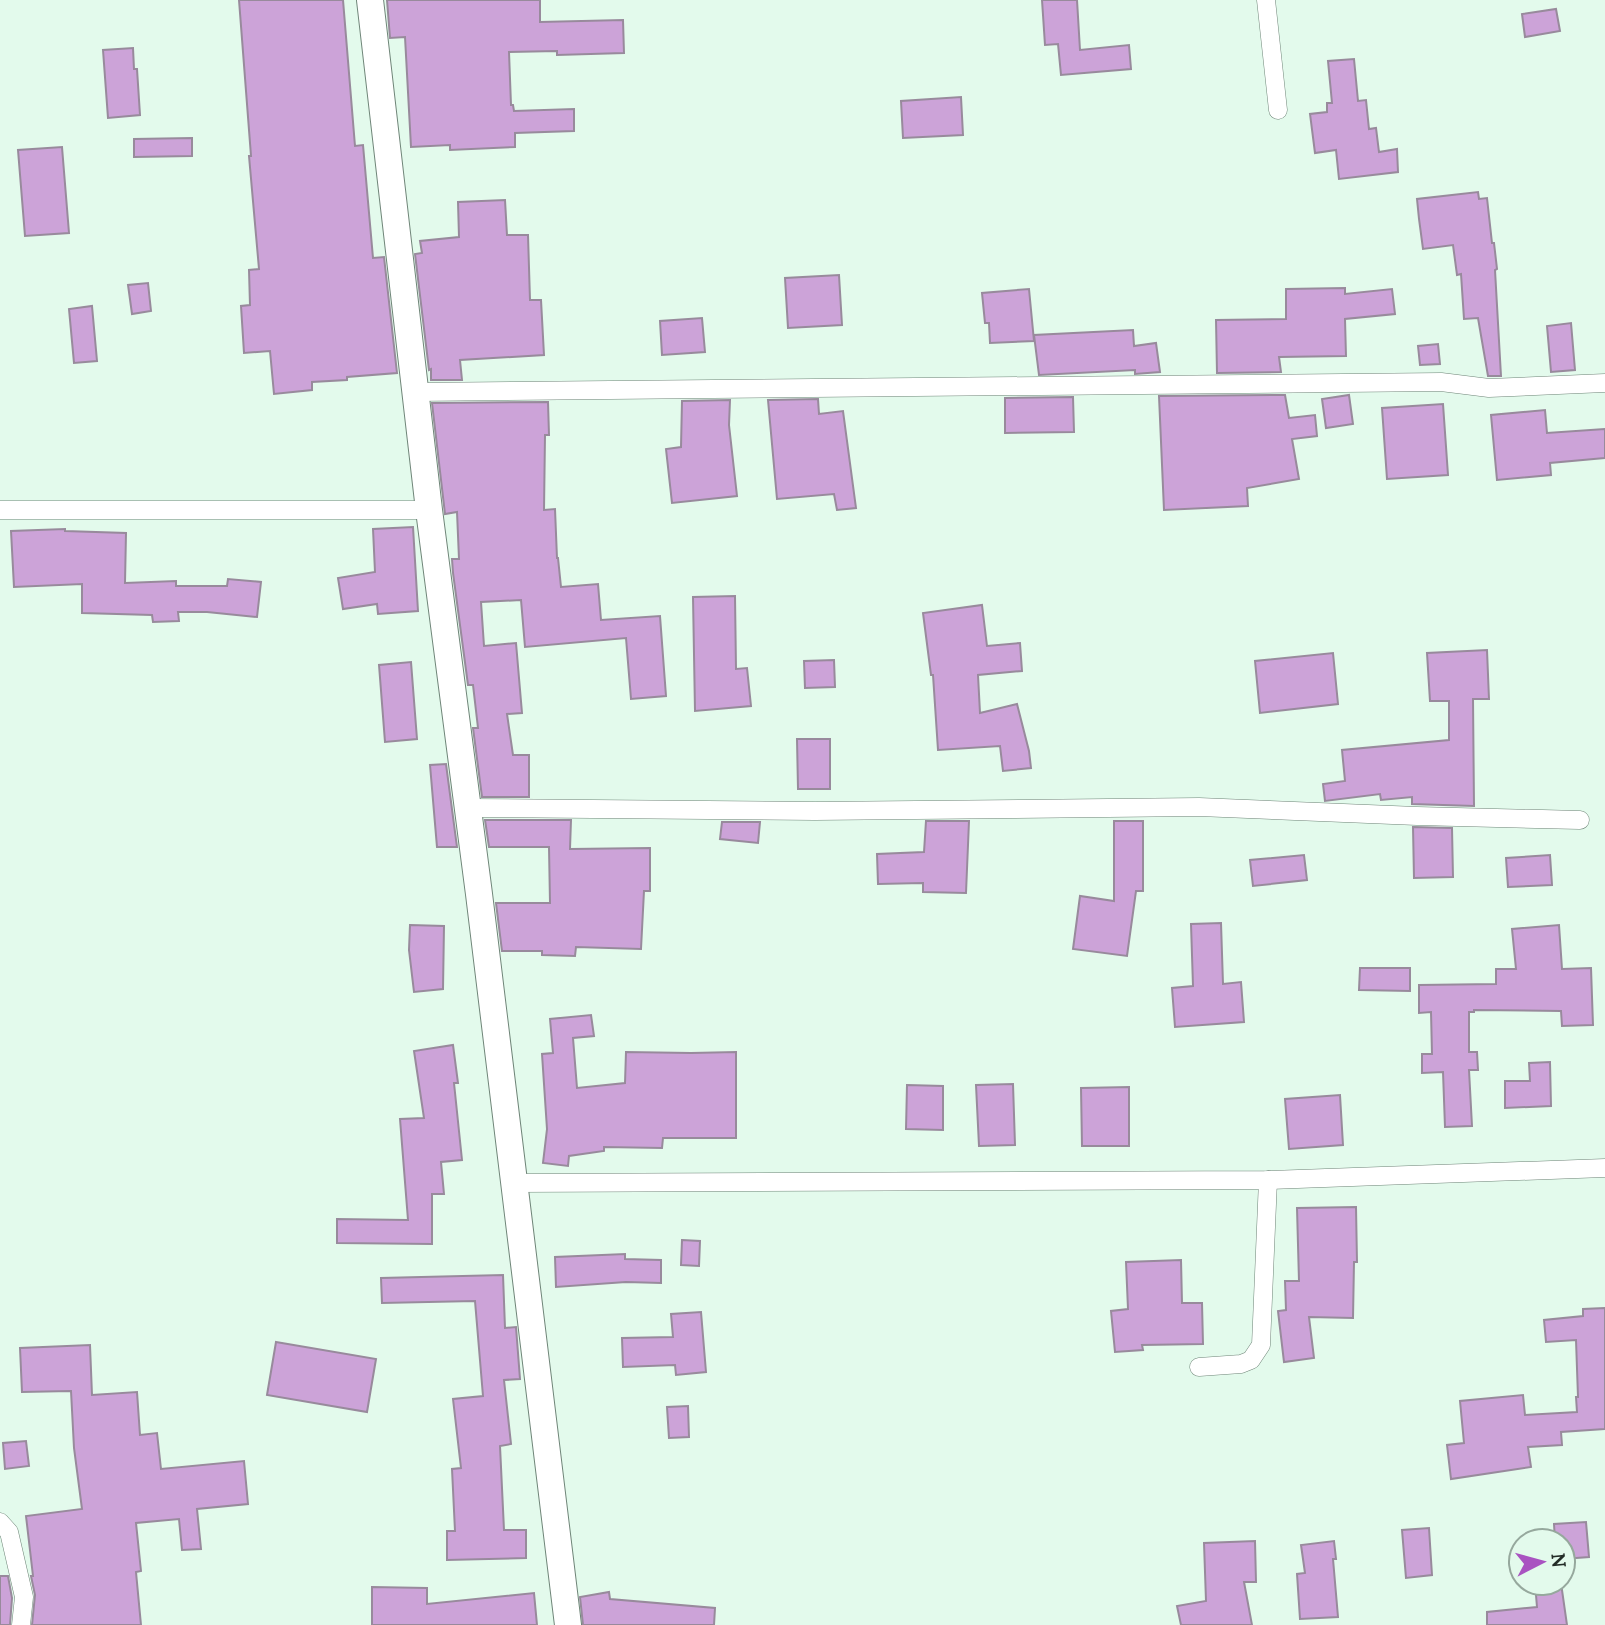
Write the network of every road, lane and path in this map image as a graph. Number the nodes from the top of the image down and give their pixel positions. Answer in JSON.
{"nodes":[{"id":1,"x":370,"y":0,"type":"edge"},
{"id":2,"x":1266,"y":0,"type":"edge"},
{"id":3,"x":1278,"y":110,"type":"dead end"},
{"id":4,"x":1605,"y":383,"type":"edge"},
{"id":5,"x":415,"y":393,"type":"junction"},
{"id":6,"x":0,"y":510,"type":"edge"},
{"id":7,"x":429,"y":510,"type":"junction"},
{"id":8,"x":468,"y":808,"type":"junction"},
{"id":9,"x":1580,"y":820,"type":"dead end"},
{"id":10,"x":1605,"y":1168,"type":"edge"},
{"id":11,"x":1268,"y":1180,"type":"junction"},
{"id":12,"x":514,"y":1183,"type":"junction"},
{"id":13,"x":1199,"y":1367,"type":"dead end"},
{"id":14,"x":0,"y":1522,"type":"edge"},
{"id":15,"x":21,"y":1625,"type":"edge"},
{"id":16,"x":568,"y":1625,"type":"edge"}],
"edges":[{"from":1,"to":5,"type":"main road"},
{"from":2,"to":3,"type":"street"},
{"from":4,"to":5,"type":"street"},
{"from":5,"to":7,"type":"main road"},
{"from":6,"to":7,"type":"street"},
{"from":7,"to":8,"type":"main road"},
{"from":8,"to":9,"type":"street"},
{"from":8,"to":12,"type":"main road"},
{"from":10,"to":11,"type":"street"},
{"from":11,"to":12,"type":"street"},
{"from":11,"to":13,"type":"street"},
{"from":12,"to":16,"type":"main road"},
{"from":14,"to":15,"type":"street"}]}
